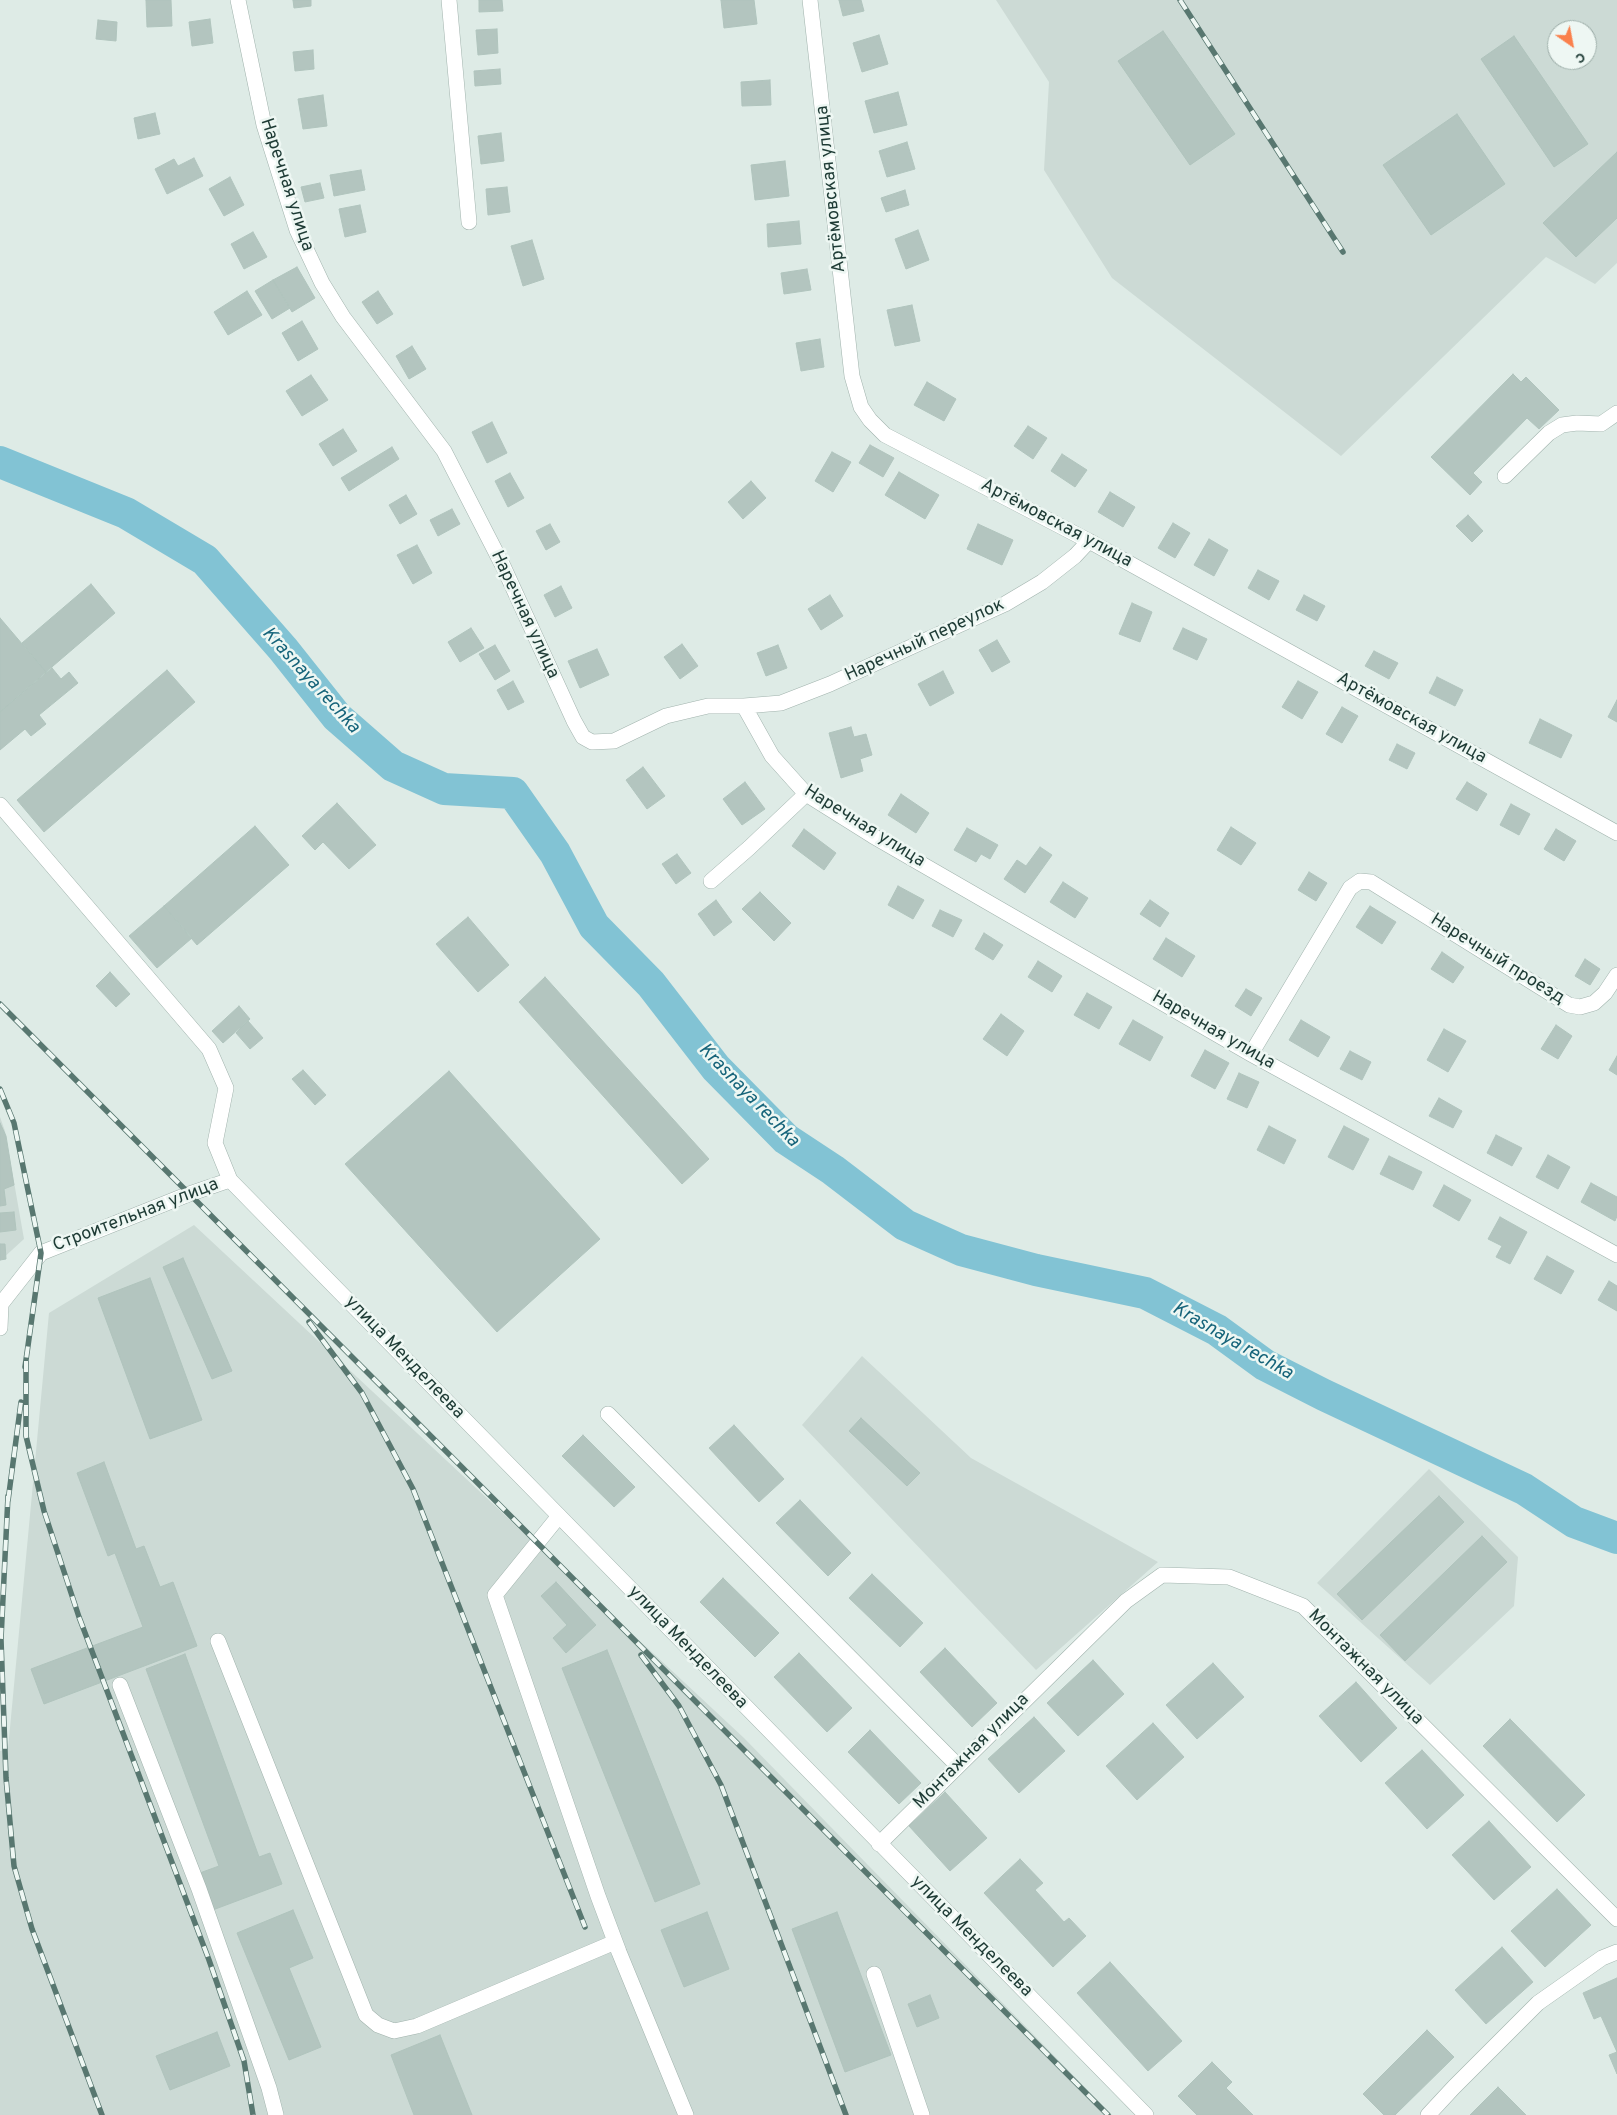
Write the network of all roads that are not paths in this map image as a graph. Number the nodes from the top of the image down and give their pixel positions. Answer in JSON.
{"nodes":[{"id":1,"x":238,"y":0,"type":"edge"},
{"id":2,"x":449,"y":0,"type":"edge"},
{"id":3,"x":810,"y":0,"type":"edge"},
{"id":4,"x":469,"y":222,"type":"dead end"},
{"id":5,"x":1617,"y":413,"type":"edge"},
{"id":6,"x":1505,"y":476,"type":"dead end"},
{"id":7,"x":1089,"y":541,"type":"junction"},
{"id":8,"x":744,"y":706,"type":"junction"},
{"id":9,"x":806,"y":794,"type":"junction"},
{"id":10,"x":0,"y":805,"type":"edge"},
{"id":11,"x":1617,"y":833,"type":"edge"},
{"id":12,"x":711,"y":881,"type":"dead end"},
{"id":13,"x":1617,"y":975,"type":"edge"},
{"id":14,"x":1251,"y":1054,"type":"junction"},
{"id":15,"x":230,"y":1180,"type":"junction"},
{"id":16,"x":1617,"y":1255,"type":"edge"},
{"id":17,"x":0,"y":1328,"type":"edge"},
{"id":18,"x":608,"y":1414,"type":"dead end"},
{"id":19,"x":559,"y":1516,"type":"junction"},
{"id":20,"x":218,"y":1642,"type":"dead end"},
{"id":21,"x":120,"y":1685,"type":"dead end"},
{"id":22,"x":958,"y":1766,"type":"junction"},
{"id":23,"x":879,"y":1844,"type":"junction"},
{"id":24,"x":1617,"y":1919,"type":"edge"},
{"id":25,"x":615,"y":1942,"type":"junction"},
{"id":26,"x":1617,"y":1952,"type":"edge"},
{"id":27,"x":874,"y":1974,"type":"dead end"},
{"id":28,"x":276,"y":2115,"type":"edge"},
{"id":29,"x":686,"y":2115,"type":"edge"},
{"id":30,"x":922,"y":2115,"type":"edge"},
{"id":31,"x":1146,"y":2115,"type":"edge"},
{"id":32,"x":1428,"y":2115,"type":"edge"}],
"edges":[{"from":1,"to":8,"type":"street","name":"Наречная улица"},
{"from":2,"to":4,"type":"street"},
{"from":3,"to":7,"type":"street","name":"Артёмовская улица"},
{"from":5,"to":6,"type":"street"},
{"from":7,"to":8,"type":"street","name":"Наречный переулок"},
{"from":7,"to":11,"type":"street","name":"Артёмовская улица"},
{"from":8,"to":9,"type":"street","name":"Наречная улица"},
{"from":9,"to":12,"type":"street"},
{"from":9,"to":14,"type":"street","name":"Наречная улица"},
{"from":10,"to":15,"type":"street"},
{"from":13,"to":14,"type":"street","name":"Наречный проезд"},
{"from":14,"to":16,"type":"street","name":"Наречная улица"},
{"from":15,"to":17,"type":"street","name":"Строительная улица"},
{"from":15,"to":19,"type":"street","name":"улица Менделеева"},
{"from":18,"to":22,"type":"street"},
{"from":19,"to":23,"type":"street","name":"улица Менделеева"},
{"from":19,"to":25,"type":"street"},
{"from":20,"to":25,"type":"street"},
{"from":21,"to":28,"type":"street"},
{"from":22,"to":23,"type":"street","name":"Монтажная улица"},
{"from":22,"to":24,"type":"street","name":"Монтажная улица"},
{"from":23,"to":31,"type":"street","name":"улица Менделеева"},
{"from":25,"to":29,"type":"street"},
{"from":26,"to":32,"type":"street"},
{"from":27,"to":30,"type":"street"}]}
